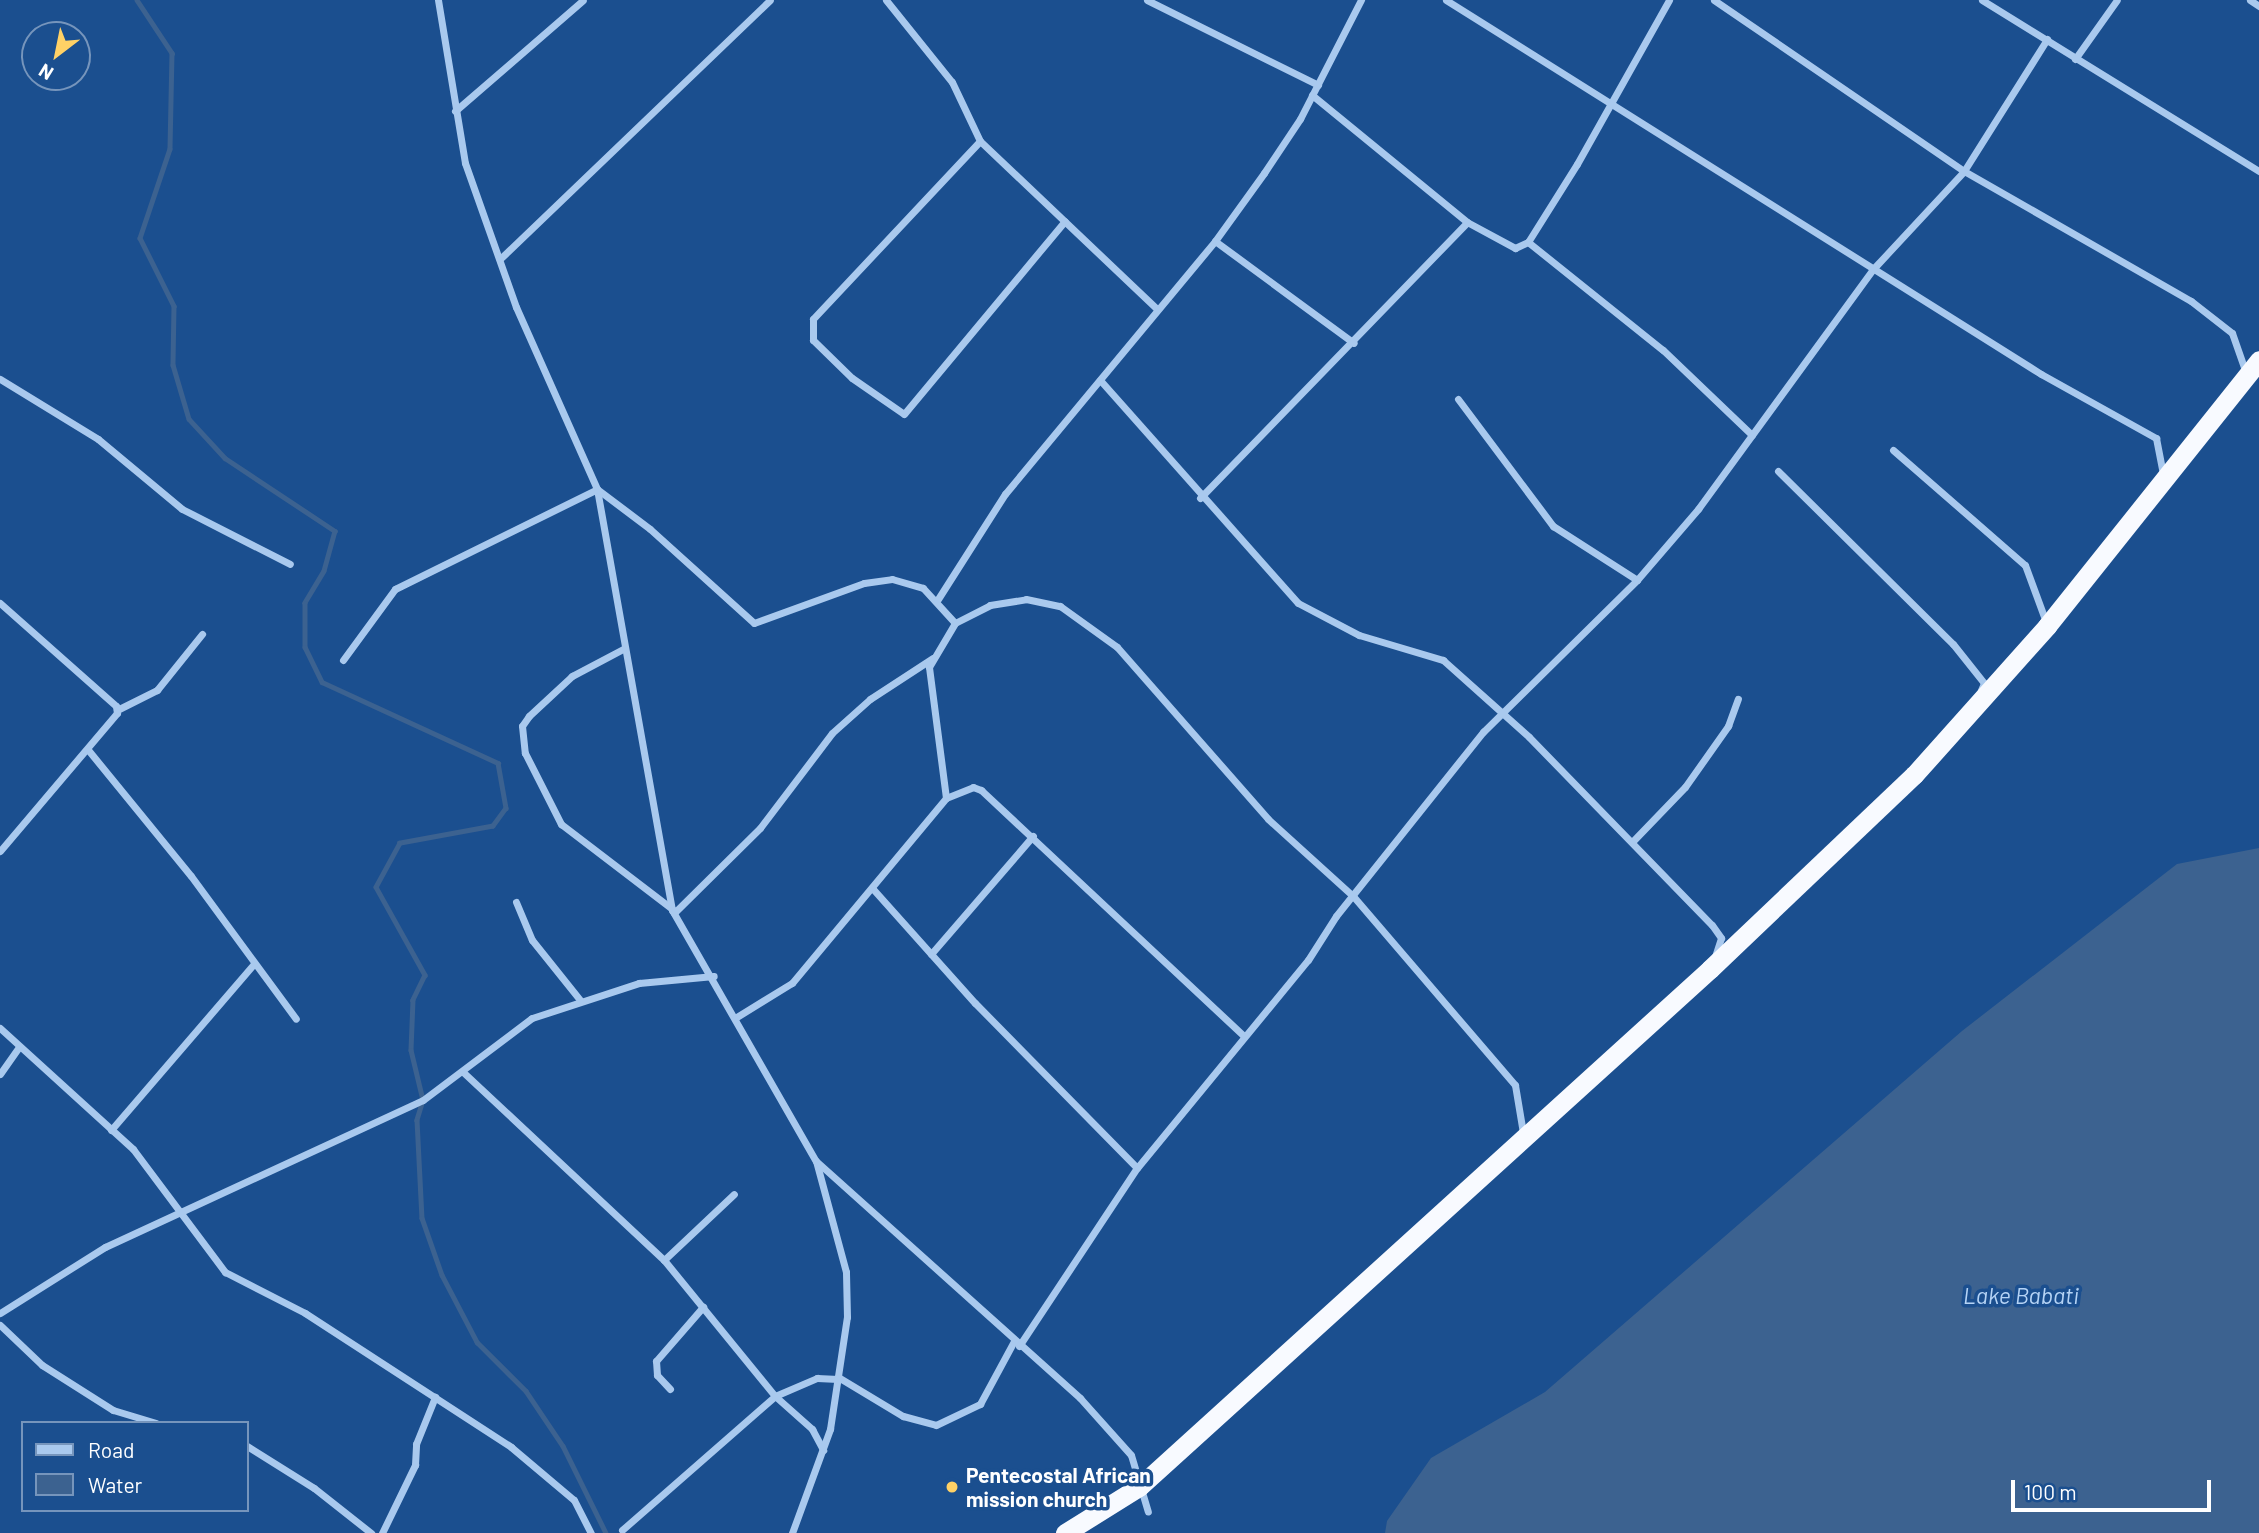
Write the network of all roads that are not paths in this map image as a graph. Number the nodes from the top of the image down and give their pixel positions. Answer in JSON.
{"nodes":[{"id":1,"x":438,"y":0,"type":"edge"},
{"id":2,"x":583,"y":0,"type":"edge"},
{"id":3,"x":770,"y":0,"type":"edge"},
{"id":4,"x":886,"y":0,"type":"edge"},
{"id":5,"x":1147,"y":0,"type":"edge"},
{"id":6,"x":1360,"y":0,"type":"edge"},
{"id":7,"x":1446,"y":0,"type":"edge"},
{"id":8,"x":1669,"y":0,"type":"edge"},
{"id":9,"x":1714,"y":0,"type":"edge"},
{"id":10,"x":1982,"y":0,"type":"edge"},
{"id":11,"x":2117,"y":0,"type":"edge"},
{"id":12,"x":2249,"y":0,"type":"edge"},
{"id":13,"x":2259,"y":6,"type":"edge"},
{"id":14,"x":2047,"y":39,"type":"junction"},
{"id":15,"x":2075,"y":59,"type":"junction"},
{"id":16,"x":1318,"y":85,"type":"junction"},
{"id":17,"x":1312,"y":95,"type":"junction"},
{"id":18,"x":1613,"y":100,"type":"junction"},
{"id":19,"x":455,"y":111,"type":"junction"},
{"id":20,"x":980,"y":141,"type":"junction"},
{"id":21,"x":1964,"y":171,"type":"junction"},
{"id":22,"x":2259,"y":171,"type":"edge"},
{"id":23,"x":1065,"y":221,"type":"junction"},
{"id":24,"x":1467,"y":222,"type":"junction"},
{"id":25,"x":1215,"y":242,"type":"junction"},
{"id":26,"x":1528,"y":242,"type":"junction"},
{"id":27,"x":502,"y":257,"type":"junction"},
{"id":28,"x":1874,"y":268,"type":"junction"},
{"id":29,"x":1157,"y":309,"type":"junction"},
{"id":30,"x":1354,"y":343,"type":"junction"},
{"id":31,"x":2259,"y":360,"type":"edge"},
{"id":32,"x":2247,"y":377,"type":"junction"},
{"id":33,"x":0,"y":379,"type":"edge"},
{"id":34,"x":1100,"y":380,"type":"junction"},
{"id":35,"x":1458,"y":399,"type":"dead end"},
{"id":36,"x":1752,"y":435,"type":"junction"},
{"id":37,"x":1893,"y":450,"type":"dead end"},
{"id":38,"x":1778,"y":471,"type":"dead end"},
{"id":39,"x":2164,"y":481,"type":"junction"},
{"id":40,"x":597,"y":489,"type":"junction"},
{"id":41,"x":1200,"y":498,"type":"junction"},
{"id":42,"x":290,"y":564,"type":"dead end"},
{"id":43,"x":1637,"y":580,"type":"junction"},
{"id":44,"x":938,"y":599,"type":"junction"},
{"id":45,"x":0,"y":603,"type":"edge"},
{"id":46,"x":955,"y":623,"type":"junction"},
{"id":47,"x":2047,"y":626,"type":"junction"},
{"id":48,"x":202,"y":634,"type":"dead end"},
{"id":49,"x":623,"y":649,"type":"junction"},
{"id":50,"x":934,"y":658,"type":"junction"},
{"id":51,"x":343,"y":660,"type":"dead end"},
{"id":52,"x":1738,"y":699,"type":"dead end"},
{"id":53,"x":117,"y":710,"type":"junction"},
{"id":54,"x":1501,"y":712,"type":"junction"},
{"id":55,"x":1971,"y":713,"type":"junction"},
{"id":56,"x":89,"y":751,"type":"junction"},
{"id":57,"x":946,"y":798,"type":"junction"},
{"id":58,"x":1033,"y":836,"type":"junction"},
{"id":59,"x":1632,"y":842,"type":"junction"},
{"id":60,"x":0,"y":851,"type":"edge"},
{"id":61,"x":873,"y":889,"type":"junction"},
{"id":62,"x":1353,"y":896,"type":"junction"},
{"id":63,"x":516,"y":902,"type":"dead end"},
{"id":64,"x":673,"y":911,"type":"junction"},
{"id":65,"x":931,"y":954,"type":"junction"},
{"id":66,"x":253,"y":965,"type":"junction"},
{"id":67,"x":1710,"y":970,"type":"junction"},
{"id":68,"x":714,"y":975,"type":"junction"},
{"id":69,"x":580,"y":1000,"type":"junction"},
{"id":70,"x":735,"y":1018,"type":"junction"},
{"id":71,"x":296,"y":1019,"type":"dead end"},
{"id":72,"x":0,"y":1028,"type":"edge"},
{"id":73,"x":1244,"y":1036,"type":"junction"},
{"id":74,"x":19,"y":1047,"type":"junction"},
{"id":75,"x":463,"y":1072,"type":"junction"},
{"id":76,"x":0,"y":1073,"type":"edge"},
{"id":77,"x":111,"y":1130,"type":"junction"},
{"id":78,"x":1524,"y":1138,"type":"junction"},
{"id":79,"x":816,"y":1161,"type":"junction"},
{"id":80,"x":1137,"y":1168,"type":"junction"},
{"id":81,"x":734,"y":1194,"type":"dead end"},
{"id":82,"x":177,"y":1213,"type":"junction"},
{"id":83,"x":664,"y":1260,"type":"junction"},
{"id":84,"x":703,"y":1307,"type":"junction"},
{"id":85,"x":0,"y":1313,"type":"edge"},
{"id":86,"x":0,"y":1325,"type":"edge"},
{"id":87,"x":1016,"y":1343,"type":"junction"},
{"id":88,"x":838,"y":1378,"type":"junction"},
{"id":89,"x":670,"y":1389,"type":"dead end"},
{"id":90,"x":775,"y":1396,"type":"junction"},
{"id":91,"x":435,"y":1397,"type":"junction"},
{"id":92,"x":149,"y":1421,"type":"edge"},
{"id":93,"x":248,"y":1448,"type":"edge"},
{"id":94,"x":823,"y":1450,"type":"junction"},
{"id":95,"x":1139,"y":1487,"type":"junction"},
{"id":96,"x":1148,"y":1512,"type":"dead end"},
{"id":97,"x":622,"y":1530,"type":"dead end"},
{"id":98,"x":371,"y":1533,"type":"edge"},
{"id":99,"x":382,"y":1533,"type":"edge"},
{"id":100,"x":591,"y":1533,"type":"edge"},
{"id":101,"x":792,"y":1533,"type":"edge"},
{"id":102,"x":1065,"y":1533,"type":"edge"}],
"edges":[{"from":1,"to":19,"type":"street"},
{"from":2,"to":19,"type":"street"},
{"from":3,"to":27,"type":"street"},
{"from":4,"to":20,"type":"street"},
{"from":5,"to":16,"type":"street"},
{"from":6,"to":16,"type":"street"},
{"from":7,"to":18,"type":"street"},
{"from":8,"to":18,"type":"street"},
{"from":9,"to":21,"type":"street"},
{"from":10,"to":14,"type":"street"},
{"from":11,"to":15,"type":"street"},
{"from":12,"to":13,"type":"street"},
{"from":14,"to":15,"type":"street"},
{"from":14,"to":21,"type":"street"},
{"from":15,"to":22,"type":"street"},
{"from":16,"to":17,"type":"street"},
{"from":17,"to":24,"type":"street"},
{"from":17,"to":25,"type":"street"},
{"from":18,"to":26,"type":"street"},
{"from":18,"to":28,"type":"street"},
{"from":19,"to":27,"type":"street"},
{"from":20,"to":23,"type":"street"},
{"from":20,"to":23,"type":"street"},
{"from":21,"to":28,"type":"street"},
{"from":21,"to":32,"type":"street"},
{"from":23,"to":29,"type":"street"},
{"from":24,"to":26,"type":"street"},
{"from":24,"to":30,"type":"street"},
{"from":25,"to":29,"type":"street"},
{"from":25,"to":30,"type":"street"},
{"from":26,"to":36,"type":"street"},
{"from":27,"to":40,"type":"street"},
{"from":28,"to":36,"type":"street"},
{"from":28,"to":39,"type":"street"},
{"from":29,"to":34,"type":"street"},
{"from":30,"to":41,"type":"street"},
{"from":31,"to":32,"type":"highway"},
{"from":32,"to":39,"type":"highway"},
{"from":33,"to":42,"type":"street"},
{"from":34,"to":41,"type":"street"},
{"from":34,"to":44,"type":"street"},
{"from":35,"to":43,"type":"street"},
{"from":36,"to":43,"type":"street"},
{"from":37,"to":47,"type":"street"},
{"from":38,"to":55,"type":"street"},
{"from":39,"to":47,"type":"highway"},
{"from":40,"to":44,"type":"street"},
{"from":40,"to":49,"type":"street"},
{"from":40,"to":51,"type":"street"},
{"from":41,"to":54,"type":"street"},
{"from":43,"to":54,"type":"street"},
{"from":44,"to":46,"type":"street"},
{"from":45,"to":53,"type":"street"},
{"from":46,"to":50,"type":"street"},
{"from":46,"to":62,"type":"street"},
{"from":47,"to":55,"type":"highway"},
{"from":48,"to":53,"type":"street"},
{"from":49,"to":64,"type":"street"},
{"from":49,"to":64,"type":"street"},
{"from":50,"to":57,"type":"street"},
{"from":50,"to":64,"type":"street"},
{"from":52,"to":59,"type":"street"},
{"from":53,"to":56,"type":"street"},
{"from":54,"to":59,"type":"street"},
{"from":54,"to":62,"type":"street"},
{"from":55,"to":67,"type":"highway"},
{"from":56,"to":60,"type":"street"},
{"from":56,"to":66,"type":"street"},
{"from":57,"to":58,"type":"street"},
{"from":57,"to":61,"type":"street"},
{"from":58,"to":65,"type":"street"},
{"from":58,"to":73,"type":"street"},
{"from":59,"to":67,"type":"street"},
{"from":61,"to":65,"type":"street"},
{"from":61,"to":70,"type":"street"},
{"from":62,"to":73,"type":"street"},
{"from":62,"to":78,"type":"street"},
{"from":63,"to":69,"type":"street"},
{"from":64,"to":68,"type":"street"},
{"from":65,"to":80,"type":"street"},
{"from":66,"to":71,"type":"street"},
{"from":66,"to":77,"type":"street"},
{"from":67,"to":78,"type":"highway"},
{"from":68,"to":69,"type":"street"},
{"from":68,"to":70,"type":"street"},
{"from":69,"to":75,"type":"street"},
{"from":70,"to":79,"type":"street"},
{"from":72,"to":74,"type":"street"},
{"from":73,"to":80,"type":"street"},
{"from":74,"to":76,"type":"street"},
{"from":74,"to":77,"type":"street"},
{"from":75,"to":82,"type":"street"},
{"from":75,"to":83,"type":"street"},
{"from":77,"to":82,"type":"street"},
{"from":78,"to":95,"type":"highway"},
{"from":79,"to":87,"type":"street"},
{"from":79,"to":88,"type":"street"},
{"from":80,"to":87,"type":"street"},
{"from":81,"to":83,"type":"street"},
{"from":82,"to":85,"type":"street"},
{"from":82,"to":91,"type":"street"},
{"from":83,"to":84,"type":"street"},
{"from":84,"to":89,"type":"street"},
{"from":84,"to":90,"type":"street"},
{"from":86,"to":92,"type":"street"},
{"from":87,"to":88,"type":"street"},
{"from":87,"to":95,"type":"street"},
{"from":88,"to":90,"type":"street"},
{"from":88,"to":94,"type":"street"},
{"from":90,"to":94,"type":"street"},
{"from":90,"to":97,"type":"street"},
{"from":91,"to":99,"type":"street"},
{"from":91,"to":100,"type":"street"},
{"from":93,"to":98,"type":"street"},
{"from":94,"to":101,"type":"street"},
{"from":95,"to":96,"type":"street"},
{"from":95,"to":102,"type":"highway"}]}
